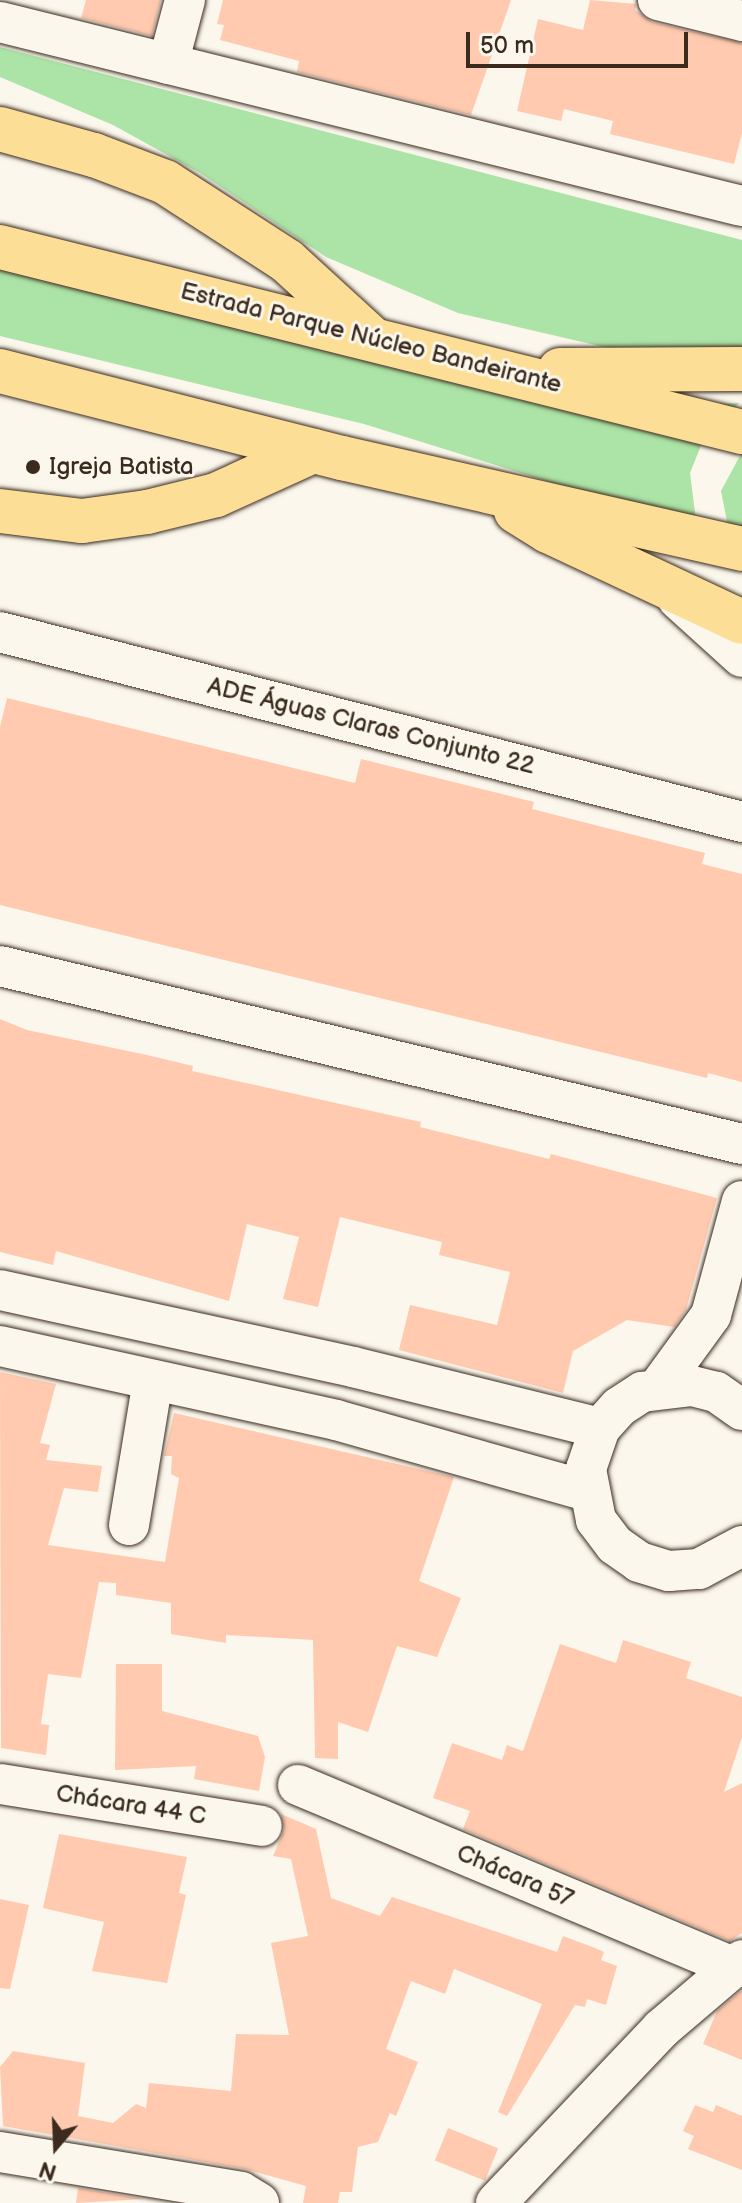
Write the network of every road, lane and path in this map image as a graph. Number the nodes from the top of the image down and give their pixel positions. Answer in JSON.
{"nodes":[{"id":1,"x":185,"y":0,"type":"edge"},
{"id":2,"x":658,"y":0,"type":"edge"},
{"id":3,"x":742,"y":21,"type":"edge"},
{"id":4,"x":0,"y":22,"type":"edge"},
{"id":5,"x":168,"y":64,"type":"junction"},
{"id":6,"x":0,"y":129,"type":"edge"},
{"id":7,"x":742,"y":206,"type":"edge"},
{"id":8,"x":0,"y":247,"type":"edge"},
{"id":9,"x":371,"y":339,"type":"junction"},
{"id":10,"x":742,"y":369,"type":"edge"},
{"id":11,"x":0,"y":371,"type":"edge"},
{"id":12,"x":510,"y":371,"type":"junction"},
{"id":13,"x":742,"y":432,"type":"edge"},
{"id":14,"x":313,"y":451,"type":"junction"},
{"id":15,"x":481,"y":488,"type":"junction"},
{"id":16,"x":0,"y":511,"type":"edge"},
{"id":17,"x":742,"y":549,"type":"edge"},
{"id":18,"x":654,"y":578,"type":"junction"},
{"id":19,"x":742,"y":622,"type":"edge"},
{"id":20,"x":0,"y":632,"type":"edge"},
{"id":21,"x":742,"y":657,"type":"edge"},
{"id":22,"x":742,"y":822,"type":"edge"},
{"id":23,"x":0,"y":966,"type":"edge"},
{"id":24,"x":742,"y":1144,"type":"edge"},
{"id":25,"x":742,"y":1201,"type":"edge"},
{"id":26,"x":0,"y":1290,"type":"edge"},
{"id":27,"x":0,"y":1346,"type":"edge"},
{"id":28,"x":353,"y":1367,"type":"junction"},
{"id":29,"x":153,"y":1380,"type":"junction"},
{"id":30,"x":658,"y":1388,"type":"junction"},
{"id":31,"x":742,"y":1410,"type":"edge"},
{"id":32,"x":336,"y":1420,"type":"junction"},
{"id":33,"x":600,"y":1428,"type":"junction"},
{"id":34,"x":587,"y":1491,"type":"junction"},
{"id":35,"x":129,"y":1525,"type":"dead end"},
{"id":36,"x":742,"y":1546,"type":"edge"},
{"id":37,"x":0,"y":1784,"type":"edge"},
{"id":38,"x":298,"y":1785,"type":"dead end"},
{"id":39,"x":262,"y":1826,"type":"dead end"},
{"id":40,"x":738,"y":1964,"type":"edge"},
{"id":41,"x":0,"y":2152,"type":"edge"},
{"id":42,"x":259,"y":2203,"type":"edge"},
{"id":43,"x":496,"y":2203,"type":"edge"}],
"edges":[{"from":1,"to":5,"type":"street"},
{"from":2,"to":3,"type":"street"},
{"from":4,"to":5,"type":"street"},
{"from":5,"to":7,"type":"street"},
{"from":6,"to":9,"type":"highway"},
{"from":8,"to":9,"type":"highway","name":"Estrada Parque Núcleo Bandeirante"},
{"from":9,"to":12,"type":"highway","name":"Estrada Parque Núcleo Bandeirante"},
{"from":10,"to":12,"type":"highway"},
{"from":11,"to":14,"type":"highway"},
{"from":12,"to":13,"type":"highway","name":"Estrada Parque Núcleo Bandeirante"},
{"from":14,"to":15,"type":"highway"},
{"from":14,"to":16,"type":"highway"},
{"from":15,"to":17,"type":"highway"},
{"from":15,"to":18,"type":"highway"},
{"from":18,"to":19,"type":"highway"},
{"from":18,"to":21,"type":"street"},
{"from":20,"to":22,"type":"street","name":"ADE Águas Claras Conjunto 22"},
{"from":23,"to":24,"type":"street"},
{"from":25,"to":30,"type":"street"},
{"from":26,"to":28,"type":"street"},
{"from":27,"to":29,"type":"street"},
{"from":28,"to":32,"type":"street"},
{"from":28,"to":33,"type":"street"},
{"from":29,"to":32,"type":"street"},
{"from":29,"to":35,"type":"street"},
{"from":30,"to":31,"type":"street"},
{"from":30,"to":33,"type":"street"},
{"from":32,"to":34,"type":"street"},
{"from":33,"to":34,"type":"street"},
{"from":34,"to":36,"type":"street"},
{"from":37,"to":39,"type":"street","name":"Chácara 44 C"},
{"from":38,"to":40,"type":"street","name":"Chácara 57"},
{"from":40,"to":43,"type":"street"},
{"from":41,"to":42,"type":"street"}]}
